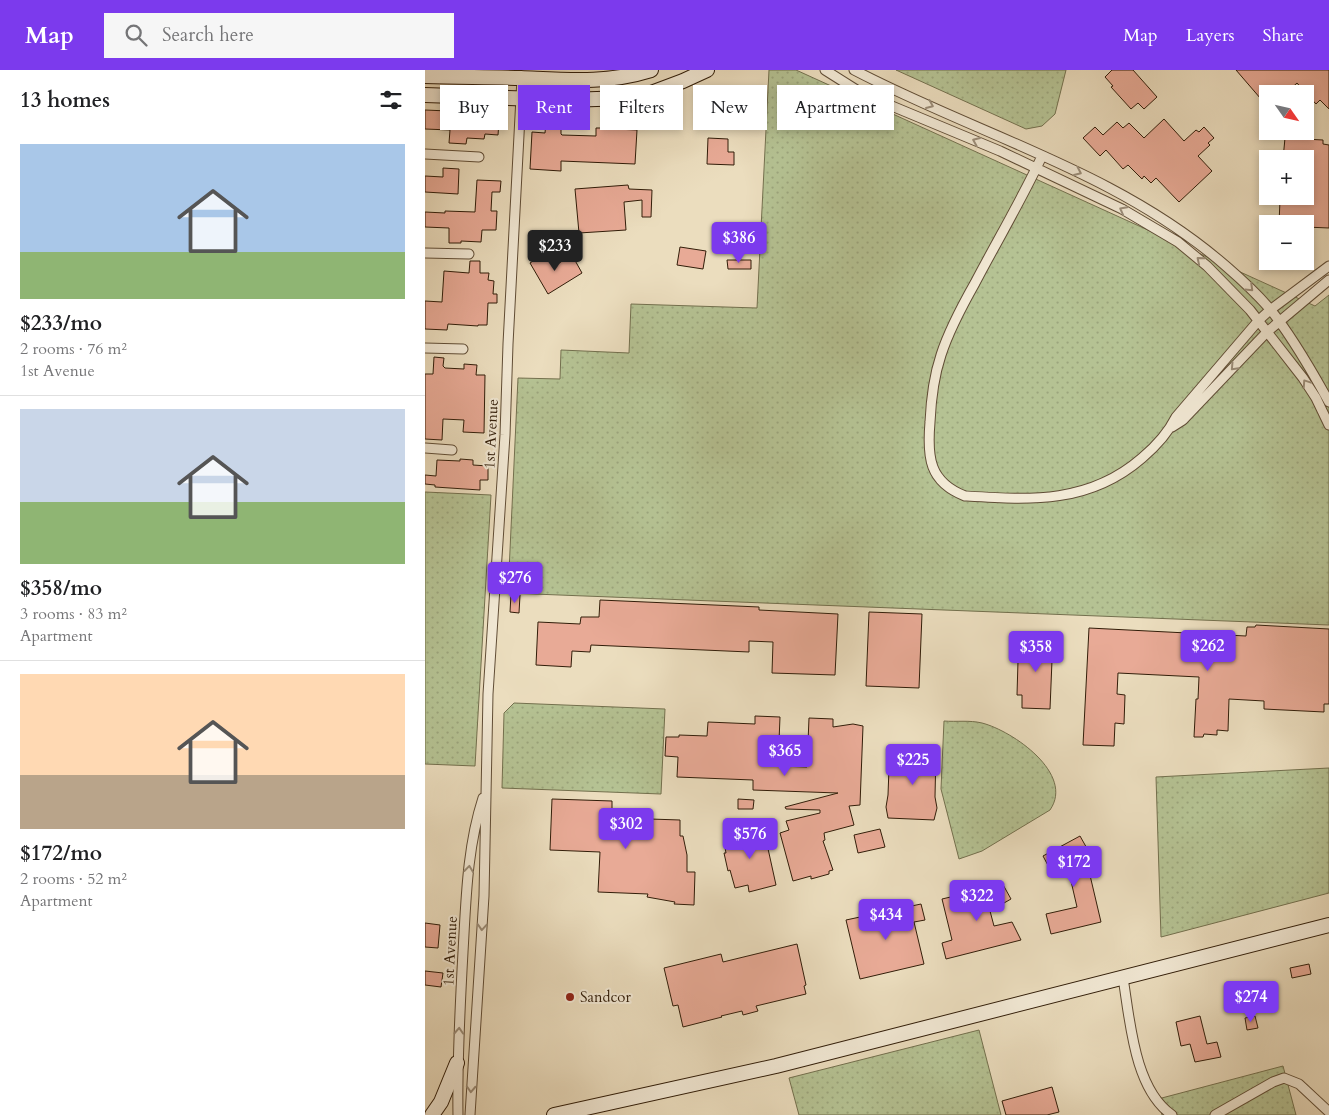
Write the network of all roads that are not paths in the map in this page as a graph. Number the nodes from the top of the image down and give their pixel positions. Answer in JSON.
{"nodes":[{"id":1,"x":651,"y":70,"type":"edge"},
{"id":2,"x":707,"y":70,"type":"edge"},
{"id":3,"x":825,"y":70,"type":"edge"},
{"id":4,"x":854,"y":70,"type":"edge"},
{"id":5,"x":425,"y":76,"type":"edge"},
{"id":6,"x":522,"y":78,"type":"junction"},
{"id":7,"x":522,"y":85,"type":"edge"},
{"id":8,"x":425,"y":95,"type":"edge"},
{"id":9,"x":518,"y":98,"type":"edge"},
{"id":10,"x":590,"y":100,"type":"edge"},
{"id":11,"x":519,"y":130,"type":"edge"},
{"id":12,"x":425,"y":154,"type":"edge"},
{"id":13,"x":1042,"y":156,"type":"junction"},
{"id":14,"x":479,"y":157,"type":"dead end"},
{"id":15,"x":1036,"y":169,"type":"junction"},
{"id":16,"x":425,"y":253,"type":"edge"},
{"id":17,"x":469,"y":254,"type":"dead end"},
{"id":18,"x":1329,"y":266,"type":"edge"},
{"id":19,"x":1329,"y":280,"type":"edge"},
{"id":20,"x":1270,"y":310,"type":"junction"},
{"id":21,"x":1259,"y":320,"type":"junction"},
{"id":22,"x":1279,"y":321,"type":"junction"},
{"id":23,"x":1267,"y":332,"type":"junction"},
{"id":24,"x":425,"y":348,"type":"edge"},
{"id":25,"x":463,"y":349,"type":"dead end"},
{"id":26,"x":1329,"y":402,"type":"edge"},
{"id":27,"x":1329,"y":425,"type":"edge"},
{"id":28,"x":1171,"y":427,"type":"junction"},
{"id":29,"x":425,"y":448,"type":"edge"},
{"id":30,"x":453,"y":450,"type":"dead end"},
{"id":31,"x":485,"y":791,"type":"junction"},
{"id":32,"x":1329,"y":925,"type":"edge"},
{"id":33,"x":1123,"y":978,"type":"junction"},
{"id":34,"x":457,"y":1064,"type":"junction"},
{"id":35,"x":1329,"y":1112,"type":"edge"},
{"id":36,"x":432,"y":1115,"type":"edge"},
{"id":37,"x":458,"y":1115,"type":"edge"},
{"id":38,"x":470,"y":1115,"type":"edge"},
{"id":39,"x":555,"y":1115,"type":"edge"},
{"id":40,"x":1172,"y":1115,"type":"edge"},
{"id":41,"x":1215,"y":1115,"type":"edge"}],
"edges":[{"from":1,"to":6,"type":"main road"},
{"from":2,"to":10,"type":"main road"},
{"from":15,"to":3,"type":"street","one_way":true},
{"from":4,"to":13,"type":"street","one_way":true},
{"from":5,"to":6,"type":"main road"},
{"from":6,"to":7,"type":"street","name":"1st Avenue"},
{"from":8,"to":9,"type":"main road"},
{"from":11,"to":31,"type":"street","name":"1st Avenue"},
{"from":12,"to":14,"type":"street"},
{"from":13,"to":15,"type":"street"},
{"from":13,"to":20,"type":"street","one_way":true},
{"from":21,"to":15,"type":"street","one_way":true},
{"from":15,"to":28,"type":"street"},
{"from":16,"to":17,"type":"street"},
{"from":18,"to":20,"type":"street"},
{"from":19,"to":22,"type":"street"},
{"from":20,"to":21,"type":"street"},
{"from":20,"to":22,"type":"street"},
{"from":21,"to":23,"type":"street"},
{"from":21,"to":28,"type":"street"},
{"from":22,"to":23,"type":"street"},
{"from":22,"to":26,"type":"street"},
{"from":27,"to":23,"type":"street","one_way":true},
{"from":23,"to":28,"type":"street","one_way":true},
{"from":24,"to":25,"type":"street"},
{"from":29,"to":30,"type":"street"},
{"from":34,"to":31,"type":"street","name":"1st Avenue","one_way":true},
{"from":31,"to":38,"type":"street","name":"1st Avenue","one_way":true},
{"from":32,"to":33,"type":"main road"},
{"from":33,"to":39,"type":"main road"},
{"from":33,"to":40,"type":"street"},
{"from":34,"to":36,"type":"main road"},
{"from":34,"to":37,"type":"street","name":"1st Avenue"},
{"from":35,"to":41,"type":"street"}]}
